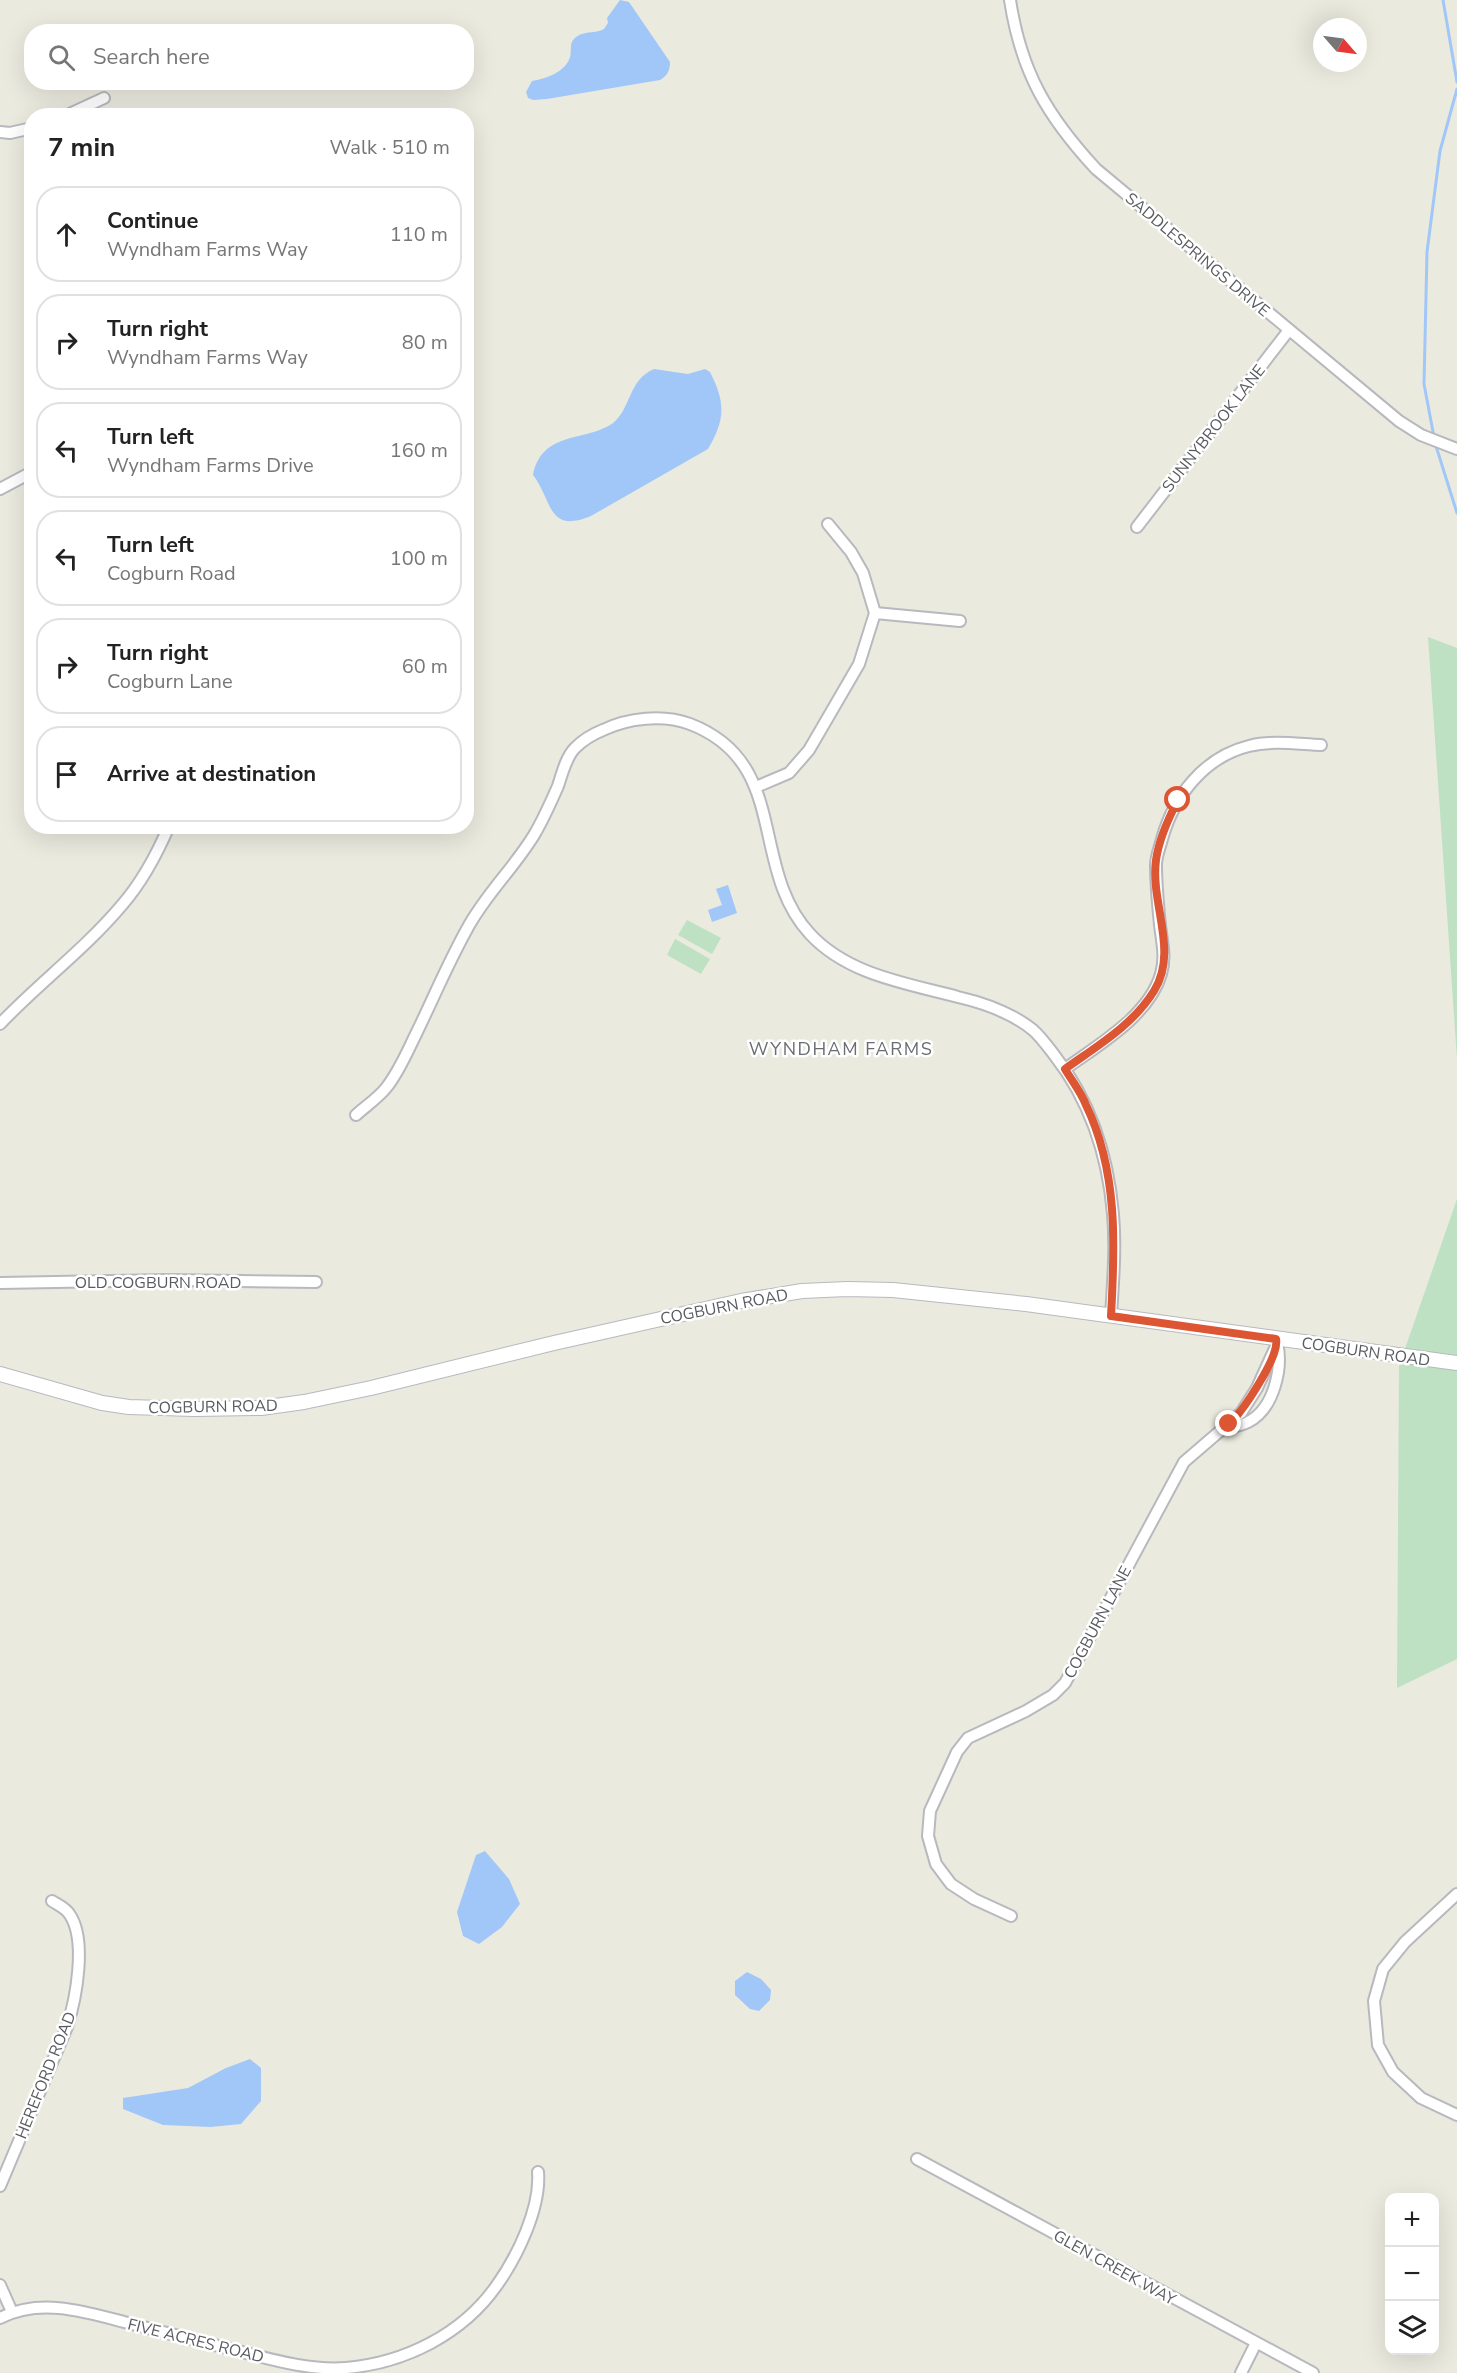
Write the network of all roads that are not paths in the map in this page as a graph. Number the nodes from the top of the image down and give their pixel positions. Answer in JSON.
{"nodes":[{"id":1,"x":1010,"y":0,"type":"edge"},
{"id":2,"x":104,"y":98,"type":"dead end"},
{"id":3,"x":82,"y":108,"type":"edge"},
{"id":4,"x":24,"y":130,"type":"edge"},
{"id":5,"x":0,"y":132,"type":"edge"},
{"id":6,"x":1289,"y":330,"type":"junction"},
{"id":7,"x":1457,"y":449,"type":"edge"},
{"id":8,"x":24,"y":476,"type":"edge"},
{"id":9,"x":0,"y":489,"type":"edge"},
{"id":10,"x":828,"y":524,"type":"dead end"},
{"id":11,"x":1137,"y":527,"type":"dead end"},
{"id":12,"x":875,"y":613,"type":"junction"},
{"id":13,"x":960,"y":621,"type":"dead end"},
{"id":14,"x":1322,"y":745,"type":"dead end"},
{"id":15,"x":756,"y":787,"type":"junction"},
{"id":16,"x":165,"y":834,"type":"edge"},
{"id":17,"x":0,"y":1024,"type":"edge"},
{"id":18,"x":1065,"y":1069,"type":"junction"},
{"id":19,"x":356,"y":1115,"type":"dead end"},
{"id":20,"x":316,"y":1282,"type":"dead end"},
{"id":21,"x":0,"y":1283,"type":"edge"},
{"id":22,"x":1111,"y":1316,"type":"junction"},
{"id":23,"x":1277,"y":1341,"type":"junction"},
{"id":24,"x":1457,"y":1363,"type":"edge"},
{"id":25,"x":0,"y":1374,"type":"edge"},
{"id":26,"x":1457,"y":1894,"type":"edge"},
{"id":27,"x":52,"y":1901,"type":"dead end"},
{"id":28,"x":1011,"y":1916,"type":"dead end"},
{"id":29,"x":1457,"y":2115,"type":"edge"},
{"id":30,"x":917,"y":2159,"type":"dead end"},
{"id":31,"x":538,"y":2172,"type":"dead end"},
{"id":32,"x":0,"y":2186,"type":"edge"},
{"id":33,"x":0,"y":2285,"type":"edge"},
{"id":34,"x":12,"y":2312,"type":"junction"},
{"id":35,"x":0,"y":2318,"type":"edge"},
{"id":36,"x":1256,"y":2343,"type":"junction"},
{"id":37,"x":382,"y":2368,"type":"edge"},
{"id":38,"x":1241,"y":2373,"type":"edge"},
{"id":39,"x":1313,"y":2373,"type":"edge"}],
"edges":[{"from":1,"to":6,"type":"street","name":"SADDLESPRINGS DRIVE"},
{"from":2,"to":3,"type":"street"},
{"from":4,"to":5,"type":"street"},
{"from":6,"to":7,"type":"street","name":"SADDLESPRINGS DRIVE"},
{"from":6,"to":11,"type":"street","name":"SUNNYBROOK LANE"},
{"from":8,"to":9,"type":"street"},
{"from":10,"to":12,"type":"street"},
{"from":12,"to":13,"type":"street"},
{"from":12,"to":15,"type":"street"},
{"from":14,"to":18,"type":"street"},
{"from":15,"to":18,"type":"street"},
{"from":15,"to":19,"type":"street"},
{"from":16,"to":17,"type":"street"},
{"from":18,"to":22,"type":"street"},
{"from":20,"to":21,"type":"street","name":"OLD COGBURN ROAD"},
{"from":22,"to":23,"type":"street","name":"COGBURN ROAD"},
{"from":22,"to":25,"type":"street","name":"COGBURN ROAD"},
{"from":23,"to":24,"type":"street","name":"COGBURN ROAD"},
{"from":23,"to":28,"type":"street","name":"COGBURN LANE"},
{"from":26,"to":29,"type":"street"},
{"from":27,"to":32,"type":"street","name":"HEREFORD ROAD"},
{"from":30,"to":36,"type":"street","name":"GLEN CREEK WAY"},
{"from":31,"to":37,"type":"street","name":"FIVE ACRES ROAD"},
{"from":33,"to":34,"type":"street"},
{"from":34,"to":35,"type":"street","name":"FIVE ACRES ROAD"},
{"from":34,"to":37,"type":"street","name":"FIVE ACRES ROAD"},
{"from":36,"to":38,"type":"street"},
{"from":36,"to":39,"type":"street","name":"GLEN CREEK WAY"}]}
